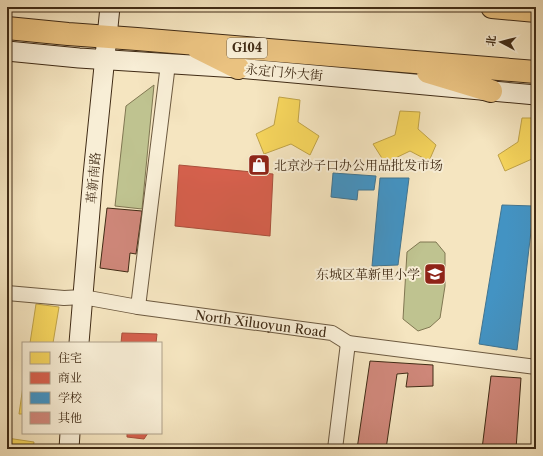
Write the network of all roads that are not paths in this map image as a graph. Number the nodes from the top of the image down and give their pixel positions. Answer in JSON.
{"nodes":[{"id":1,"x":110,"y":7,"type":"edge"},
{"id":2,"x":492,"y":7,"type":"edge"},
{"id":3,"x":536,"y":11,"type":"edge"},
{"id":4,"x":7,"y":28,"type":"edge"},
{"id":5,"x":107,"y":37,"type":"junction"},
{"id":6,"x":190,"y":44,"type":"junction"},
{"id":7,"x":7,"y":51,"type":"edge"},
{"id":8,"x":105,"y":59,"type":"junction"},
{"id":9,"x":386,"y":59,"type":"junction"},
{"id":10,"x":168,"y":64,"type":"junction"},
{"id":11,"x":238,"y":68,"type":"junction"},
{"id":12,"x":536,"y":72,"type":"edge"},
{"id":13,"x":491,"y":92,"type":"junction"},
{"id":14,"x":536,"y":96,"type":"edge"},
{"id":15,"x":7,"y":293,"type":"edge"},
{"id":16,"x":83,"y":297,"type":"junction"},
{"id":17,"x":138,"y":307,"type":"junction"},
{"id":18,"x":79,"y":342,"type":"edge"},
{"id":19,"x":348,"y":343,"type":"junction"},
{"id":20,"x":536,"y":367,"type":"edge"},
{"id":21,"x":70,"y":434,"type":"edge"},
{"id":22,"x":69,"y":449,"type":"edge"},
{"id":23,"x":335,"y":449,"type":"edge"}],
"edges":[{"from":1,"to":5,"type":"street","name":"革新南路"},
{"from":2,"to":3,"type":"highway"},
{"from":4,"to":5,"type":"highway","name":"永定门外大街","number":"G104"},
{"from":5,"to":6,"type":"highway","name":"永定门外大街","number":"G104"},
{"from":5,"to":8,"type":"street","name":"革新南路"},
{"from":6,"to":9,"type":"highway","name":"永定门外大街","number":"G104"},
{"from":6,"to":11,"type":"highway"},
{"from":7,"to":8,"type":"street","name":"永定门外大街"},
{"from":8,"to":10,"type":"street","name":"永定门外大街"},
{"from":8,"to":16,"type":"street","name":"革新南路"},
{"from":9,"to":12,"type":"highway","number":"G104"},
{"from":9,"to":13,"type":"highway"},
{"from":10,"to":11,"type":"street","name":"永定门外大街"},
{"from":10,"to":17,"type":"street"},
{"from":11,"to":13,"type":"street","name":"永定门外大街"},
{"from":13,"to":14,"type":"street","name":"永定门外大街"},
{"from":15,"to":16,"type":"street","name":"North Xiluoyun Road"},
{"from":16,"to":17,"type":"street","name":"North Xiluoyun Road"},
{"from":16,"to":18,"type":"street","name":"革新南路"},
{"from":17,"to":19,"type":"street","name":"North Xiluoyun Road"},
{"from":19,"to":20,"type":"street","name":"North Xiluoyun Road"},
{"from":19,"to":23,"type":"street"},
{"from":21,"to":22,"type":"street"}]}
